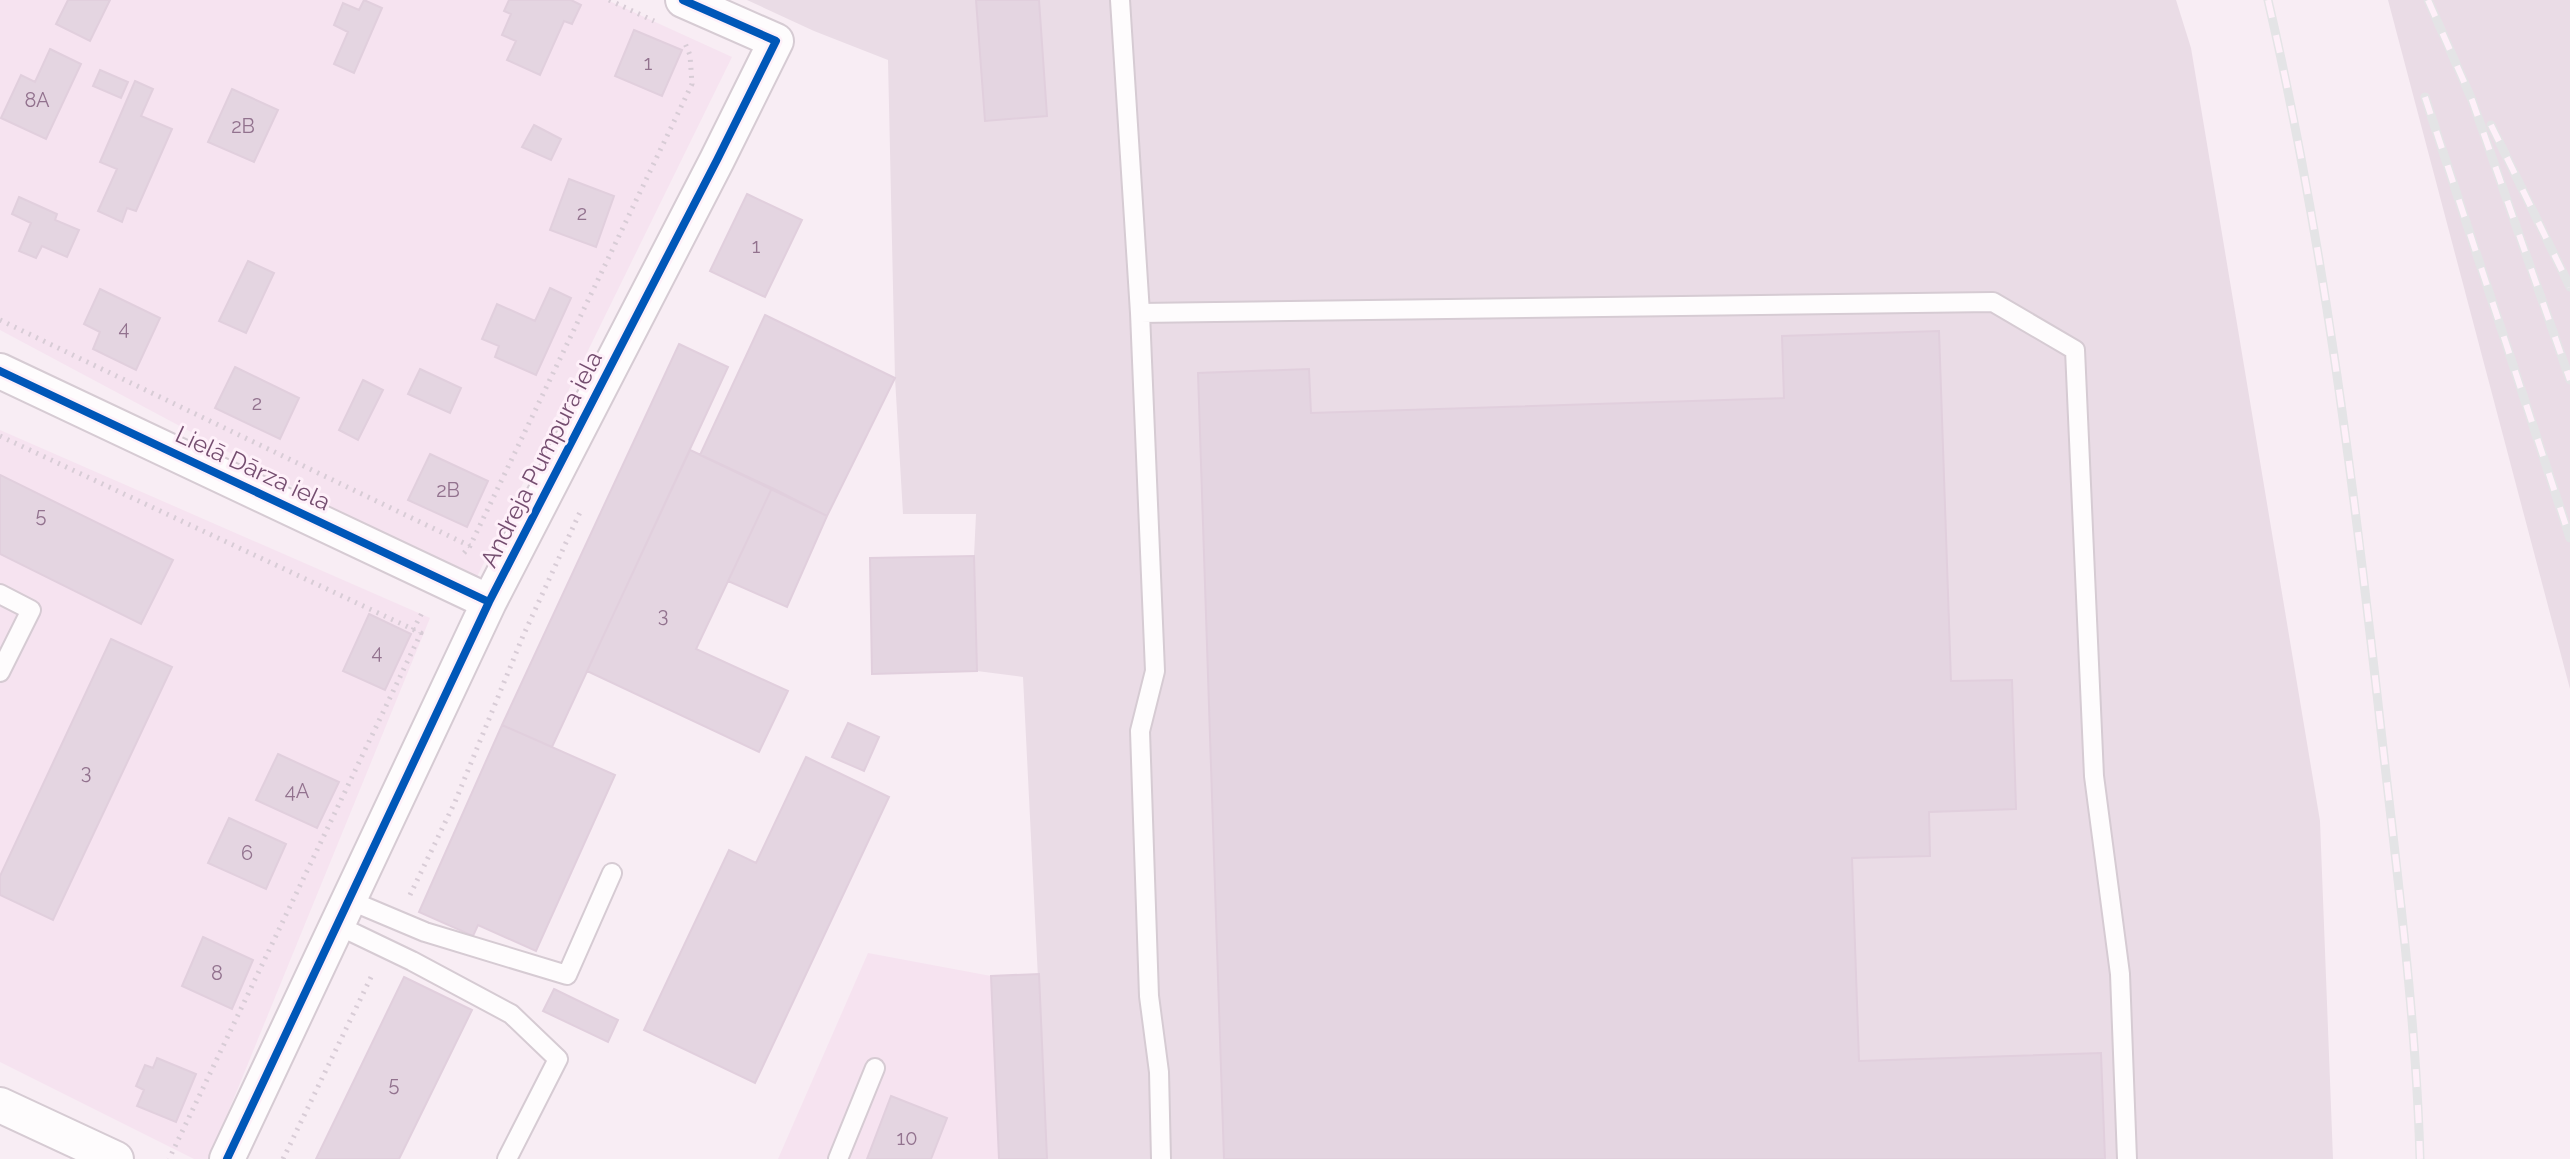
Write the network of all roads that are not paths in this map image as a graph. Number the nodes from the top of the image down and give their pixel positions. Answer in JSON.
{"nodes":[{"id":1,"x":1120,"y":0,"type":"edge"},
{"id":2,"x":677,"y":20,"type":"edge"},
{"id":3,"x":1140,"y":313,"type":"junction"},
{"id":4,"x":0,"y":371,"type":"edge"},
{"id":5,"x":0,"y":594,"type":"edge"},
{"id":6,"x":489,"y":602,"type":"junction"},
{"id":7,"x":0,"y":672,"type":"edge"},
{"id":8,"x":612,"y":873,"type":"dead end"},
{"id":9,"x":343,"y":912,"type":"junction"},
{"id":10,"x":875,"y":1068,"type":"dead end"},
{"id":11,"x":0,"y":1105,"type":"edge"},
{"id":12,"x":116,"y":1159,"type":"edge"},
{"id":13,"x":227,"y":1159,"type":"edge"},
{"id":14,"x":507,"y":1159,"type":"edge"},
{"id":15,"x":838,"y":1159,"type":"edge"},
{"id":16,"x":1161,"y":1159,"type":"edge"},
{"id":17,"x":2127,"y":1159,"type":"edge"}],
"edges":[{"from":1,"to":3,"type":"lane"},
{"from":2,"to":6,"type":"street","name":"Andreja Pumpura iela"},
{"from":3,"to":16,"type":"lane"},
{"from":3,"to":17,"type":"lane"},
{"from":4,"to":6,"type":"street","name":"Lielā Dārza iela"},
{"from":5,"to":7,"type":"lane"},
{"from":6,"to":9,"type":"street","name":"Andreja Pumpura iela"},
{"from":8,"to":9,"type":"lane"},
{"from":9,"to":13,"type":"street","name":"Andreja Pumpura iela"},
{"from":9,"to":14,"type":"lane"},
{"from":10,"to":15,"type":"lane"},
{"from":11,"to":12,"type":"street"}]}
